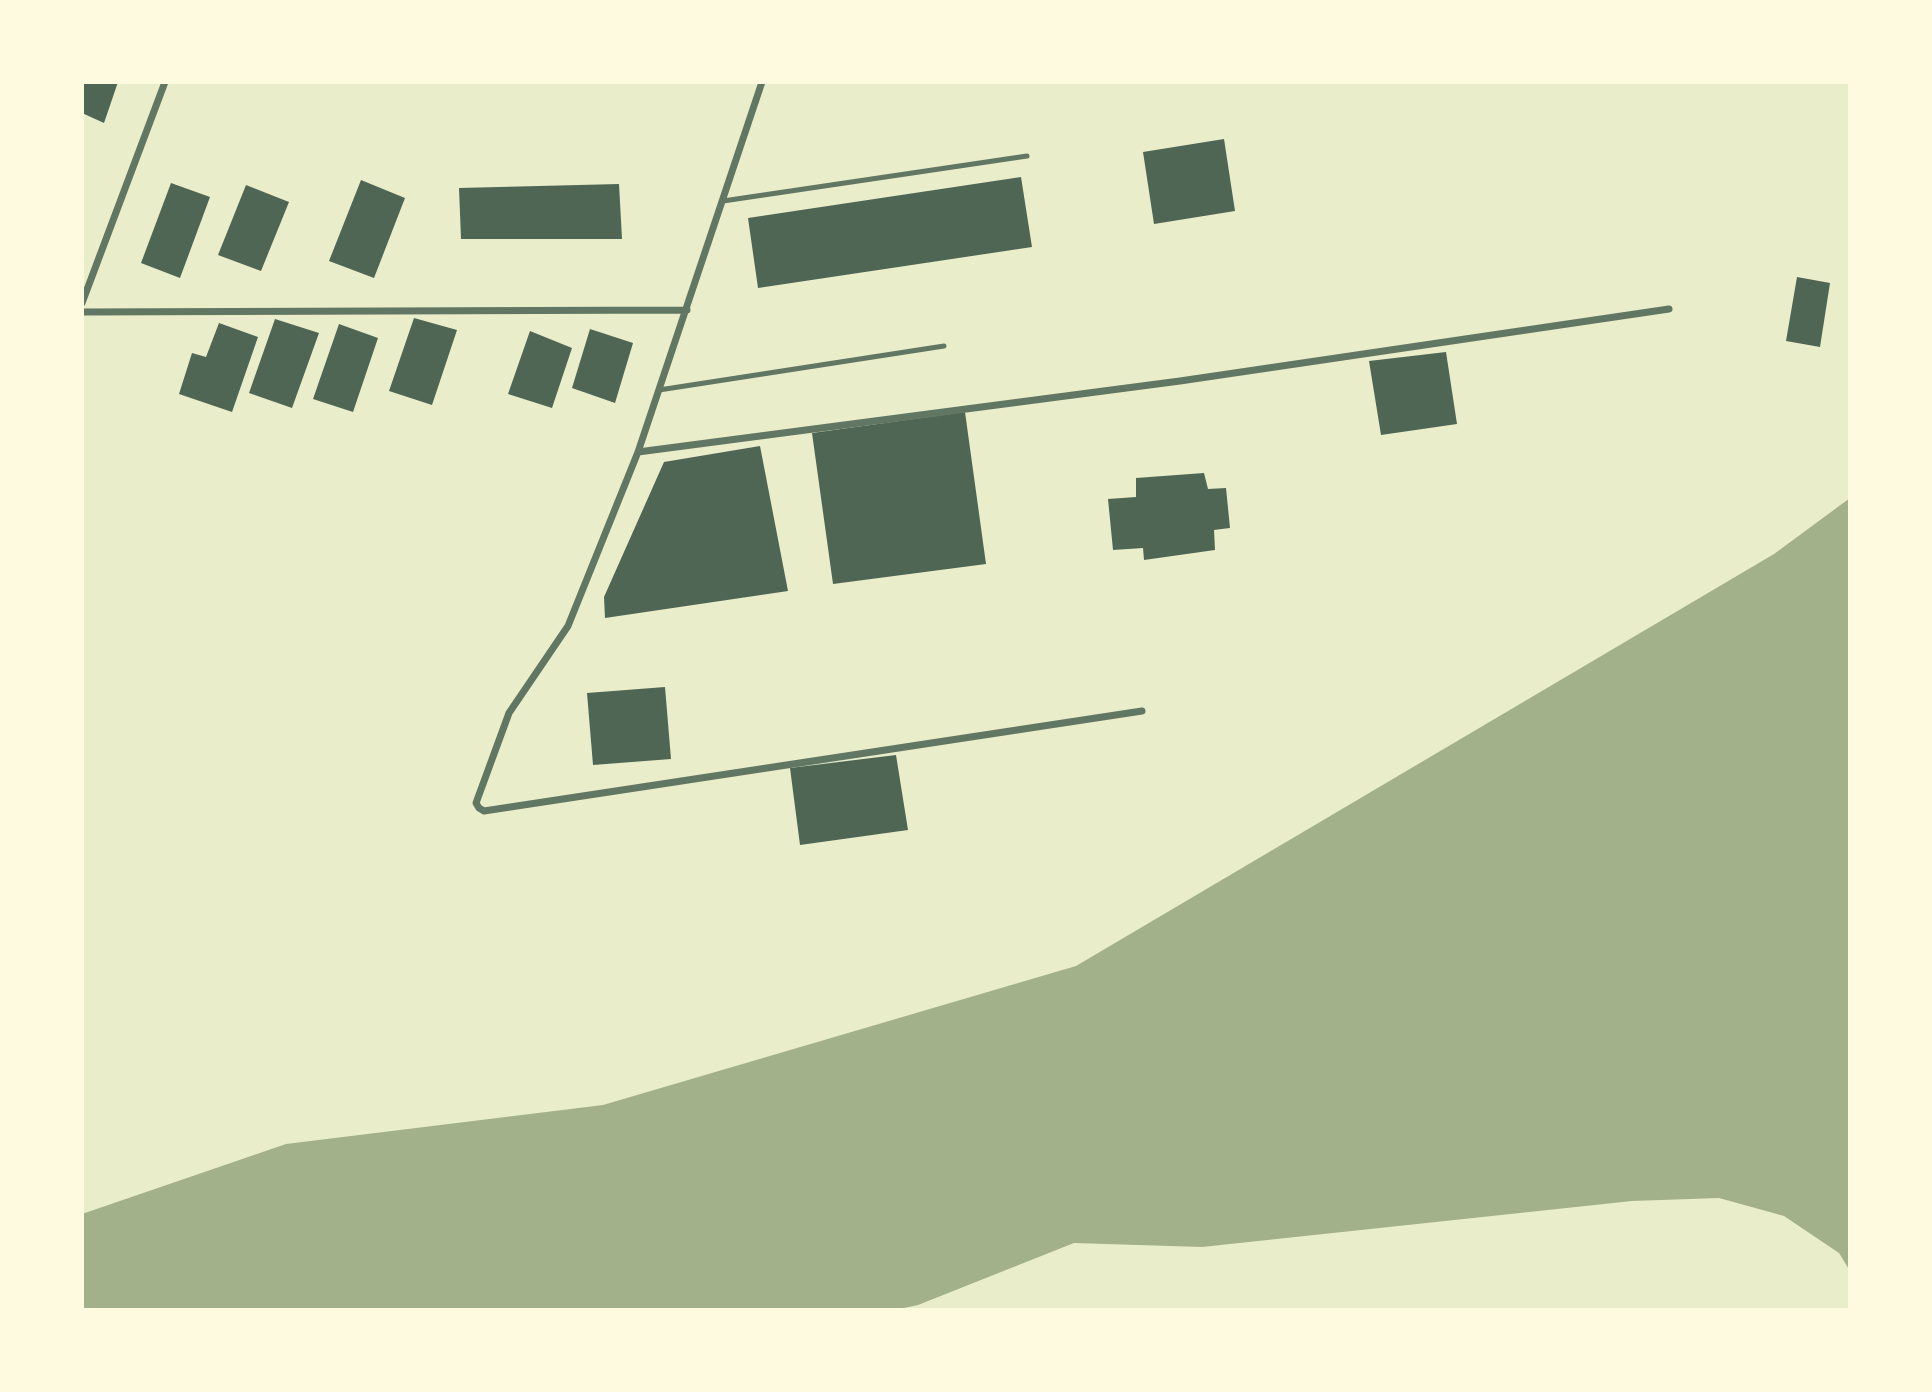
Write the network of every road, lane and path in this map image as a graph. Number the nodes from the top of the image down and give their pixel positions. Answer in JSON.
{"nodes":[{"id":1,"x":165,"y":82,"type":"edge"},
{"id":2,"x":762,"y":82,"type":"edge"},
{"id":3,"x":1027,"y":156,"type":"dead end"},
{"id":4,"x":723,"y":201,"type":"junction"},
{"id":5,"x":82,"y":303,"type":"edge"},
{"id":6,"x":1669,"y":309,"type":"dead end"},
{"id":7,"x":687,"y":310,"type":"junction"},
{"id":8,"x":82,"y":312,"type":"edge"},
{"id":9,"x":944,"y":346,"type":"dead end"},
{"id":10,"x":659,"y":390,"type":"junction"},
{"id":11,"x":638,"y":452,"type":"junction"},
{"id":12,"x":1142,"y":712,"type":"dead end"}],
"edges":[{"from":1,"to":5,"type":"street"},
{"from":2,"to":4,"type":"street"},
{"from":3,"to":4,"type":"lane"},
{"from":4,"to":7,"type":"street"},
{"from":6,"to":11,"type":"street"},
{"from":7,"to":8,"type":"street"},
{"from":7,"to":10,"type":"street"},
{"from":9,"to":10,"type":"lane"},
{"from":10,"to":11,"type":"street"},
{"from":11,"to":12,"type":"street"}]}
